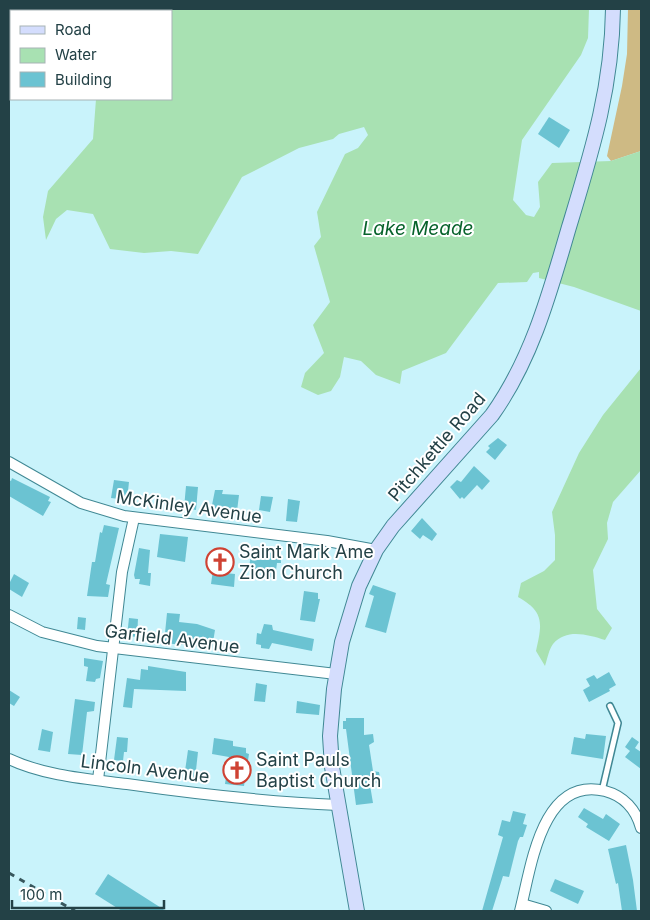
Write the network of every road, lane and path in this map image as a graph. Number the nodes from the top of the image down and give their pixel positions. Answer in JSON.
{"nodes":[{"id":1,"x":614,"y":9,"type":"edge"},
{"id":2,"x":9,"y":462,"type":"edge"},
{"id":3,"x":134,"y":518,"type":"junction"},
{"id":4,"x":376,"y":550,"type":"junction"},
{"id":5,"x":9,"y":615,"type":"edge"},
{"id":6,"x":113,"y":648,"type":"junction"},
{"id":7,"x":336,"y":674,"type":"junction"},
{"id":8,"x":610,"y":706,"type":"dead end"},
{"id":9,"x":9,"y":759,"type":"edge"},
{"id":10,"x":98,"y":780,"type":"junction"},
{"id":11,"x":602,"y":790,"type":"junction"},
{"id":12,"x":338,"y":805,"type":"junction"},
{"id":13,"x":641,"y":828,"type":"edge"},
{"id":14,"x":521,"y":908,"type":"edge"},
{"id":15,"x":357,"y":911,"type":"edge"},
{"id":16,"x":546,"y":911,"type":"edge"}],
"edges":[{"from":1,"to":4,"type":"main road","name":"Pitchkettle Road"},
{"from":2,"to":3,"type":"street","name":"McKinley Avenue"},
{"from":3,"to":4,"type":"street","name":"McKinley Avenue"},
{"from":3,"to":6,"type":"street"},
{"from":4,"to":7,"type":"main road","name":"Pitchkettle Road"},
{"from":5,"to":6,"type":"street","name":"Garfield Avenue"},
{"from":6,"to":7,"type":"street","name":"Garfield Avenue"},
{"from":6,"to":10,"type":"street"},
{"from":7,"to":12,"type":"main road","name":"Pitchkettle Road"},
{"from":8,"to":11,"type":"lane"},
{"from":9,"to":10,"type":"street","name":"Lincoln Avenue"},
{"from":10,"to":12,"type":"street","name":"Lincoln Avenue"},
{"from":11,"to":13,"type":"street"},
{"from":11,"to":14,"type":"street"},
{"from":12,"to":15,"type":"main road","name":"Pitchkettle Road"},
{"from":14,"to":16,"type":"street"}]}
